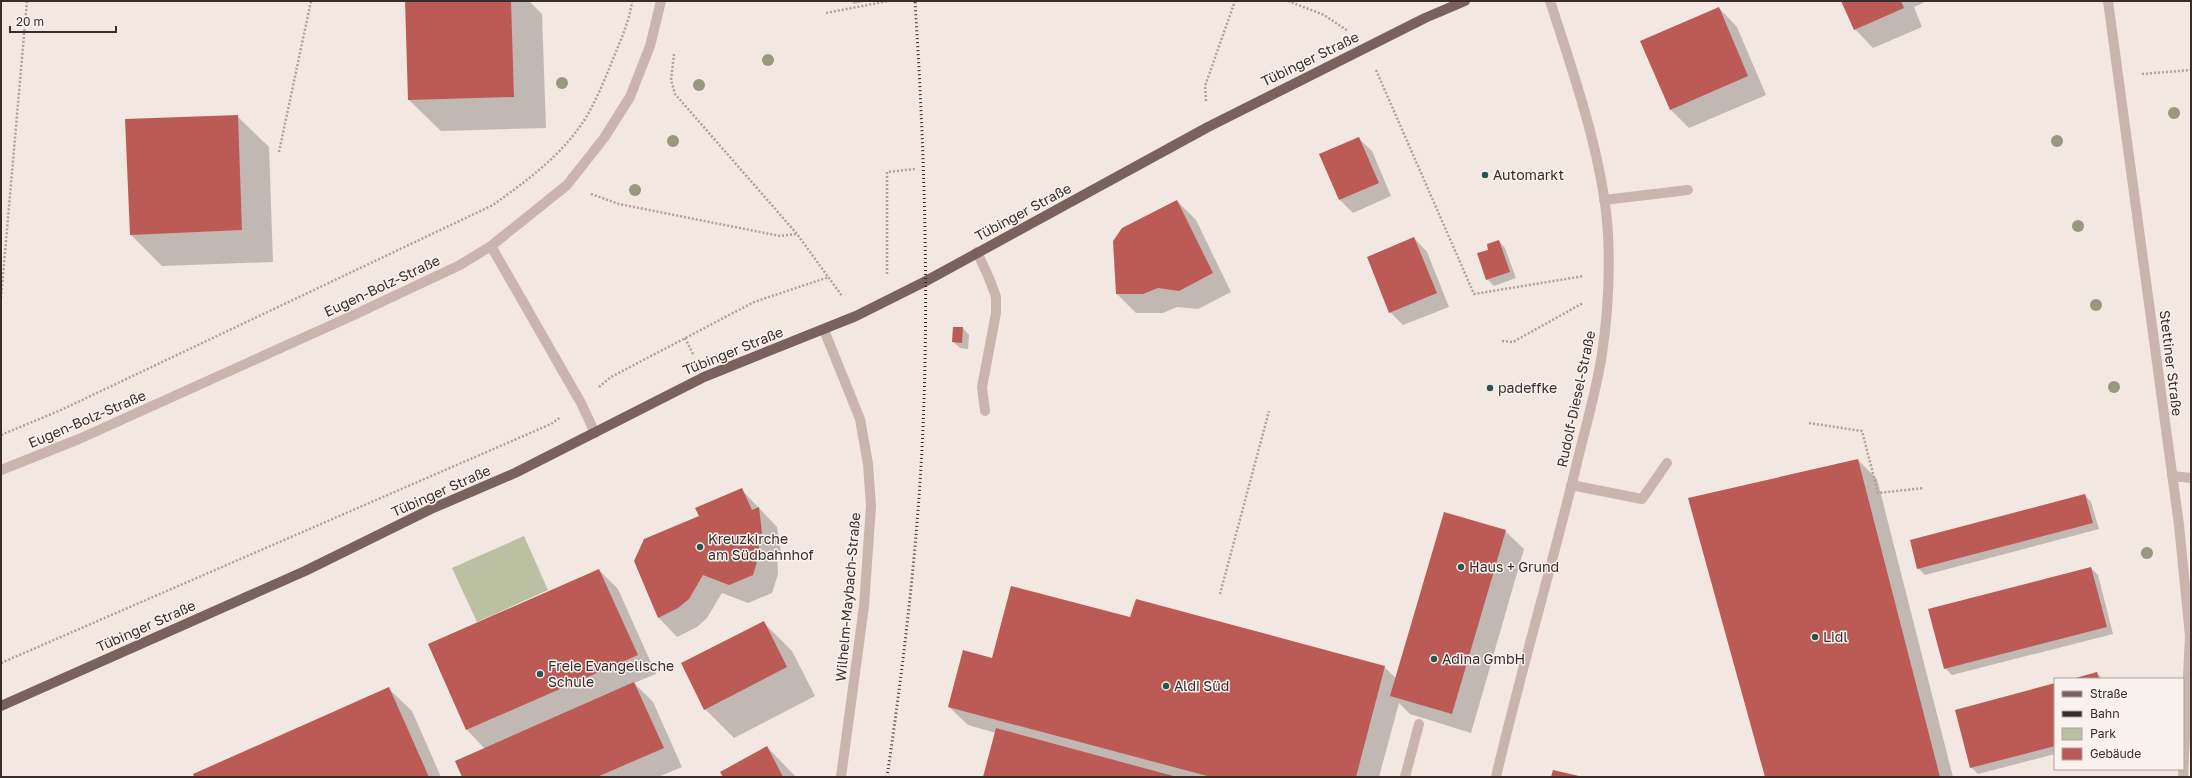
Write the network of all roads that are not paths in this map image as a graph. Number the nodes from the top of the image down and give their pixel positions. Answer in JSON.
{"nodes":[{"id":1,"x":661,"y":1,"type":"edge"},
{"id":2,"x":1465,"y":1,"type":"edge"},
{"id":3,"x":1550,"y":1,"type":"edge"},
{"id":4,"x":2108,"y":1,"type":"edge"},
{"id":5,"x":1688,"y":190,"type":"dead end"},
{"id":6,"x":1604,"y":200,"type":"junction"},
{"id":7,"x":491,"y":246,"type":"junction"},
{"id":8,"x":977,"y":252,"type":"junction"},
{"id":9,"x":824,"y":330,"type":"junction"},
{"id":10,"x":985,"y":411,"type":"dead end"},
{"id":11,"x":595,"y":433,"type":"junction"},
{"id":12,"x":1667,"y":463,"type":"dead end"},
{"id":13,"x":1,"y":470,"type":"edge"},
{"id":14,"x":2172,"y":476,"type":"junction"},
{"id":15,"x":2191,"y":478,"type":"edge"},
{"id":16,"x":1572,"y":485,"type":"junction"},
{"id":17,"x":1,"y":706,"type":"edge"},
{"id":18,"x":1420,"y":724,"type":"dead end"},
{"id":19,"x":2184,"y":757,"type":"edge"},
{"id":20,"x":841,"y":777,"type":"edge"},
{"id":21,"x":1405,"y":777,"type":"edge"},
{"id":22,"x":1496,"y":777,"type":"edge"}],
"edges":[{"from":1,"to":7,"type":"street","name":"Eugen-Bolz-Straße"},
{"from":2,"to":8,"type":"main road","name":"Tübinger Straße"},
{"from":3,"to":6,"type":"street","name":"Rudolf-Diesel-Straße"},
{"from":4,"to":14,"type":"street","name":"Stettiner Straße"},
{"from":5,"to":6,"type":"street"},
{"from":6,"to":16,"type":"street","name":"Rudolf-Diesel-Straße"},
{"from":7,"to":11,"type":"street"},
{"from":7,"to":13,"type":"street","name":"Eugen-Bolz-Straße"},
{"from":8,"to":9,"type":"main road","name":"Tübinger Straße"},
{"from":8,"to":10,"type":"street"},
{"from":9,"to":11,"type":"main road","name":"Tübinger Straße"},
{"from":9,"to":20,"type":"street","name":"Wilhelm-Maybach-Straße"},
{"from":11,"to":17,"type":"main road","name":"Tübinger Straße"},
{"from":12,"to":16,"type":"street"},
{"from":14,"to":15,"type":"street"},
{"from":14,"to":19,"type":"street","name":"Stettiner Straße"},
{"from":16,"to":22,"type":"street","name":"Rudolf-Diesel-Straße"},
{"from":18,"to":21,"type":"street"}]}
